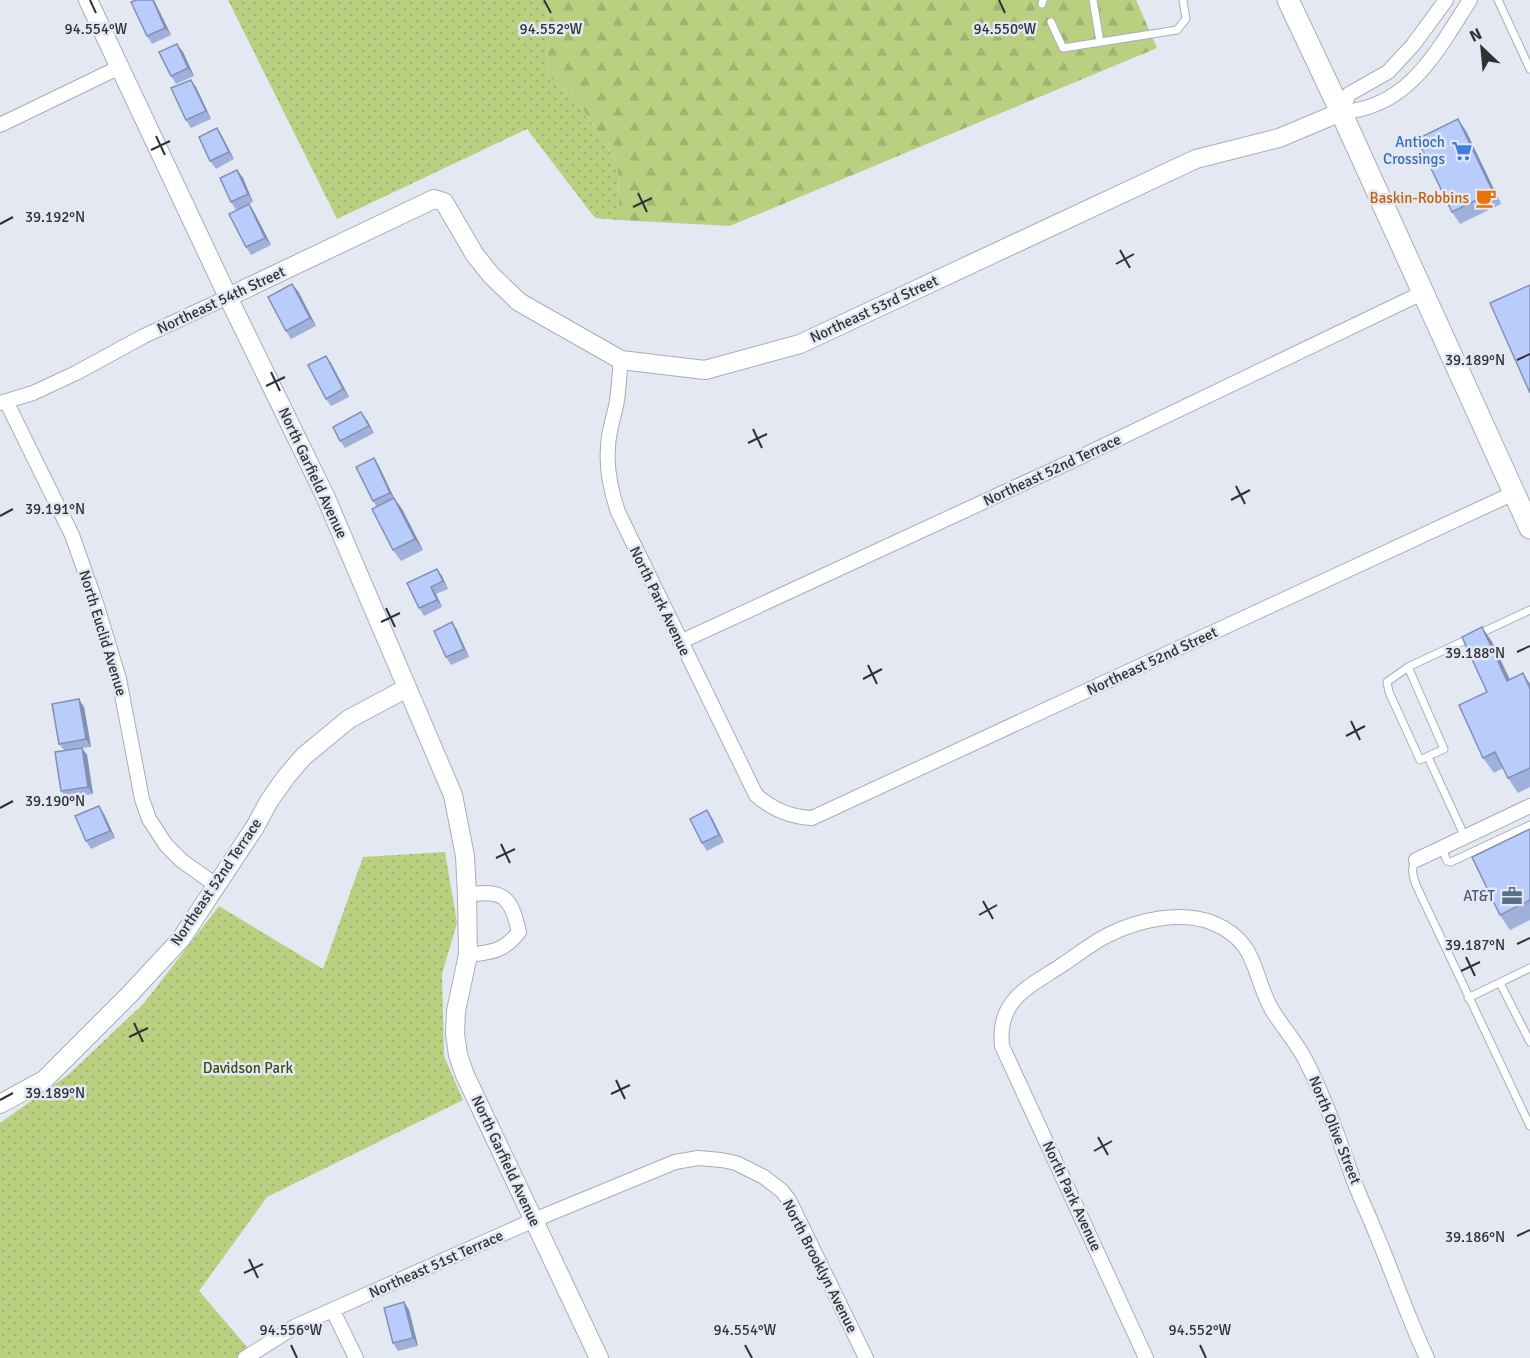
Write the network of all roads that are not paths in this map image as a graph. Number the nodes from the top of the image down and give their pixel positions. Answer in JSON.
{"nodes":[{"id":1,"x":88,"y":0,"type":"edge"},
{"id":2,"x":1093,"y":0,"type":"edge"},
{"id":3,"x":1183,"y":0,"type":"edge"},
{"id":4,"x":1288,"y":0,"type":"edge"},
{"id":5,"x":1446,"y":0,"type":"edge"},
{"id":6,"x":1470,"y":0,"type":"edge"},
{"id":7,"x":1498,"y":0,"type":"edge"},
{"id":8,"x":1051,"y":22,"type":"dead end"},
{"id":9,"x":1101,"y":42,"type":"junction"},
{"id":10,"x":120,"y":67,"type":"junction"},
{"id":11,"x":1530,"y":69,"type":"edge"},
{"id":12,"x":1341,"y":111,"type":"junction"},
{"id":13,"x":0,"y":125,"type":"edge"},
{"id":14,"x":444,"y":202,"type":"joint"},
{"id":15,"x":1422,"y":293,"type":"junction"},
{"id":16,"x":228,"y":297,"type":"junction"},
{"id":17,"x":621,"y":360,"type":"junction"},
{"id":18,"x":3,"y":402,"type":"edge"},
{"id":19,"x":1514,"y":494,"type":"junction"},
{"id":20,"x":1530,"y":528,"type":"edge"},
{"id":21,"x":1530,"y":610,"type":"edge"},
{"id":22,"x":680,"y":642,"type":"junction"},
{"id":23,"x":1408,"y":667,"type":"junction"},
{"id":24,"x":407,"y":688,"type":"junction"},
{"id":25,"x":1428,"y":756,"type":"junction"},
{"id":26,"x":1530,"y":806,"type":"edge"},
{"id":27,"x":787,"y":814,"type":"joint"},
{"id":28,"x":1530,"y":825,"type":"edge"},
{"id":29,"x":1465,"y":837,"type":"junction"},
{"id":30,"x":1442,"y":848,"type":"junction"},
{"id":31,"x":1416,"y":860,"type":"joint"},
{"id":32,"x":216,"y":885,"type":"junction"},
{"id":33,"x":467,"y":895,"type":"junction"},
{"id":34,"x":1214,"y":923,"type":"joint"},
{"id":35,"x":468,"y":955,"type":"junction"},
{"id":36,"x":1530,"y":968,"type":"edge"},
{"id":37,"x":1500,"y":982,"type":"junction"},
{"id":38,"x":1468,"y":998,"type":"junction"},
{"id":39,"x":1530,"y":1042,"type":"edge"},
{"id":40,"x":0,"y":1104,"type":"edge"},
{"id":41,"x":1530,"y":1126,"type":"edge"},
{"id":42,"x":736,"y":1163,"type":"joint"},
{"id":43,"x":534,"y":1220,"type":"junction"},
{"id":44,"x":333,"y":1311,"type":"junction"},
{"id":45,"x":245,"y":1358,"type":"edge"},
{"id":46,"x":356,"y":1358,"type":"edge"},
{"id":47,"x":599,"y":1358,"type":"edge"},
{"id":48,"x":866,"y":1358,"type":"edge"},
{"id":49,"x":1146,"y":1358,"type":"edge"},
{"id":50,"x":1427,"y":1358,"type":"edge"}],
"edges":[{"from":1,"to":10,"type":"street","name":"North Garfield Avenue"},
{"from":2,"to":9,"type":"lane"},
{"from":3,"to":9,"type":"lane"},
{"from":4,"to":12,"type":"main road"},
{"from":5,"to":12,"type":"street","name":"Northeast 53rd Street"},
{"from":6,"to":12,"type":"street","name":"Northeast 53rd Street"},
{"from":7,"to":11,"type":"lane"},
{"from":8,"to":9,"type":"lane"},
{"from":10,"to":13,"type":"street"},
{"from":10,"to":16,"type":"street","name":"North Garfield Avenue"},
{"from":12,"to":15,"type":"main road"},
{"from":12,"to":17,"type":"street","name":"Northeast 53rd Street"},
{"from":14,"to":16,"type":"street","name":"Northeast 54th Street"},
{"from":14,"to":17,"type":"street","name":"Northeast 53rd Street"},
{"from":15,"to":19,"type":"main road"},
{"from":15,"to":22,"type":"street","name":"Northeast 52nd Terrace"},
{"from":16,"to":18,"type":"street","name":"Northeast 54th Street"},
{"from":16,"to":24,"type":"street","name":"North Garfield Avenue"},
{"from":17,"to":22,"type":"street","name":"North Park Avenue"},
{"from":18,"to":32,"type":"street","name":"North Euclid Avenue"},
{"from":19,"to":20,"type":"main road"},
{"from":19,"to":27,"type":"street","name":"Northeast 52nd Street"},
{"from":21,"to":23,"type":"lane"},
{"from":22,"to":27,"type":"street","name":"North Park Avenue"},
{"from":23,"to":25,"type":"lane"},
{"from":23,"to":25,"type":"lane"},
{"from":24,"to":32,"type":"street","name":"Northeast 52nd Terrace"},
{"from":24,"to":33,"type":"street","name":"North Garfield Avenue"},
{"from":25,"to":29,"type":"lane"},
{"from":26,"to":29,"type":"street"},
{"from":28,"to":30,"type":"lane"},
{"from":29,"to":30,"type":"street"},
{"from":30,"to":31,"type":"street"},
{"from":31,"to":38,"type":"lane"},
{"from":32,"to":40,"type":"street","name":"Northeast 52nd Terrace"},
{"from":33,"to":35,"type":"street","name":"North Garfield Avenue"},
{"from":33,"to":35,"type":"street"},
{"from":34,"to":49,"type":"street","name":"North Park Avenue"},
{"from":34,"to":50,"type":"street","name":"North Olive Street"},
{"from":35,"to":43,"type":"street","name":"North Garfield Avenue"},
{"from":36,"to":37,"type":"lane"},
{"from":37,"to":38,"type":"lane"},
{"from":37,"to":39,"type":"lane"},
{"from":38,"to":41,"type":"lane"},
{"from":42,"to":43,"type":"street","name":"Northeast 51st Terrace"},
{"from":42,"to":48,"type":"street","name":"North Brooklyn Avenue"},
{"from":43,"to":44,"type":"street","name":"Northeast 51st Terrace"},
{"from":43,"to":47,"type":"street","name":"North Garfield Avenue"},
{"from":44,"to":45,"type":"street","name":"Northeast 51st Terrace"},
{"from":44,"to":46,"type":"street"}]}
